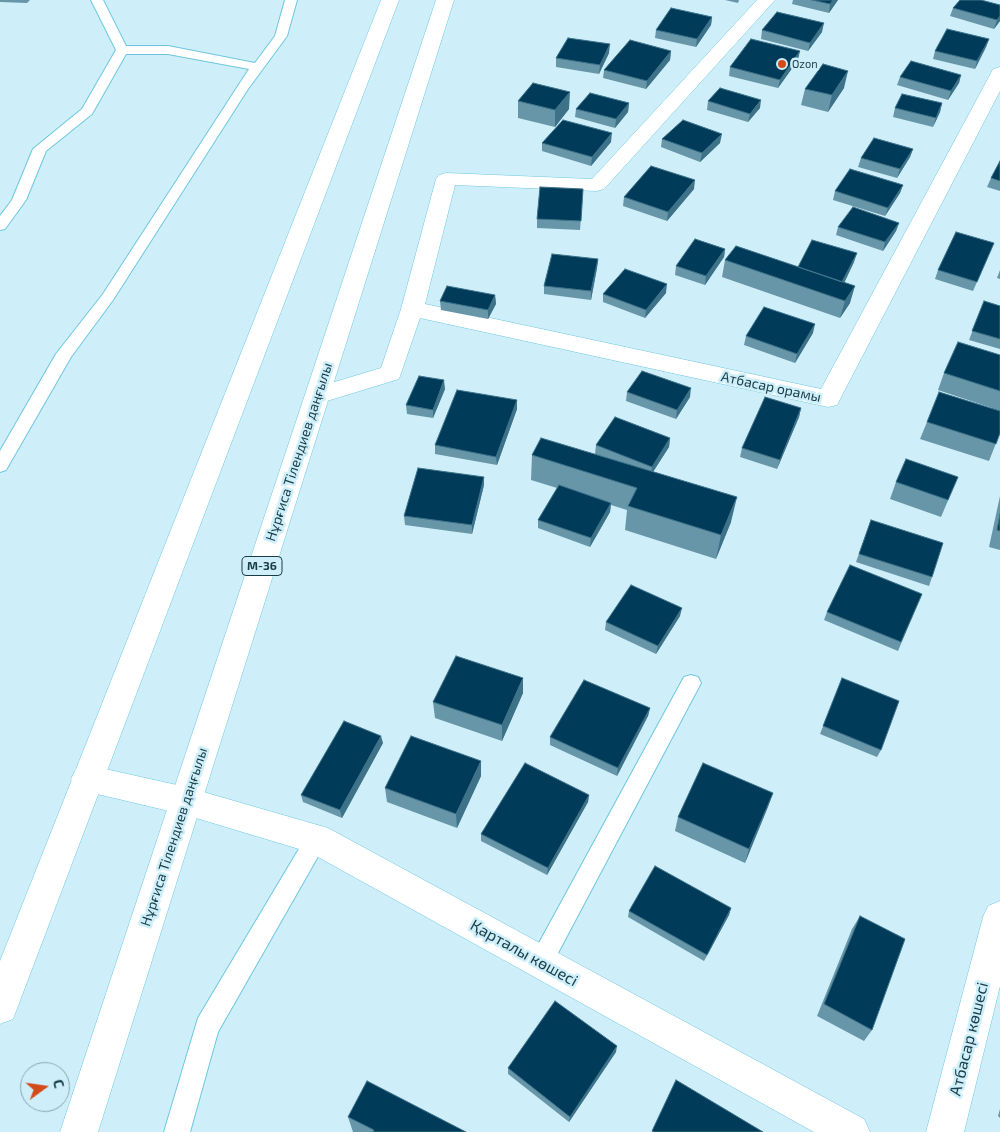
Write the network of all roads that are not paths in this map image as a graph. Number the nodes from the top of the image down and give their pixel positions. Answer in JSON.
{"nodes":[{"id":1,"x":97,"y":0,"type":"edge"},
{"id":2,"x":291,"y":0,"type":"edge"},
{"id":3,"x":390,"y":0,"type":"edge"},
{"id":4,"x":445,"y":0,"type":"edge"},
{"id":5,"x":766,"y":0,"type":"edge"},
{"id":6,"x":122,"y":50,"type":"junction"},
{"id":7,"x":258,"y":67,"type":"junction"},
{"id":8,"x":1000,"y":73,"type":"edge"},
{"id":9,"x":0,"y":226,"type":"edge"},
{"id":10,"x":412,"y":308,"type":"junction"},
{"id":11,"x":317,"y":396,"type":"junction"},
{"id":12,"x":0,"y":466,"type":"edge"},
{"id":13,"x":692,"y":683,"type":"dead end"},
{"id":14,"x":87,"y":779,"type":"junction"},
{"id":15,"x":186,"y":801,"type":"junction"},
{"id":16,"x":317,"y":839,"type":"junction"},
{"id":17,"x":1000,"y":917,"type":"edge"},
{"id":18,"x":541,"y":962,"type":"junction"},
{"id":19,"x":0,"y":1006,"type":"edge"},
{"id":20,"x":78,"y":1132,"type":"edge"},
{"id":21,"x":177,"y":1132,"type":"edge"},
{"id":22,"x":852,"y":1132,"type":"edge"},
{"id":23,"x":945,"y":1132,"type":"edge"}],
"edges":[{"from":1,"to":6,"type":"lane"},
{"from":2,"to":7,"type":"lane"},
{"from":3,"to":14,"type":"street"},
{"from":4,"to":11,"type":"street","name":"Нұрғиса Тілендиев даңғылы","number":"M-36"},
{"from":5,"to":10,"type":"street"},
{"from":6,"to":7,"type":"lane"},
{"from":6,"to":9,"type":"lane"},
{"from":7,"to":12,"type":"lane"},
{"from":8,"to":10,"type":"street","name":"Атбасар орамы"},
{"from":10,"to":11,"type":"street"},
{"from":11,"to":15,"type":"street","name":"Нұрғиса Тілендиев даңғылы","number":"M-36"},
{"from":13,"to":18,"type":"lane"},
{"from":14,"to":15,"type":"street","name":"Қарталы көшесі"},
{"from":14,"to":19,"type":"street"},
{"from":15,"to":16,"type":"street","name":"Қарталы көшесі"},
{"from":15,"to":20,"type":"street","name":"Нұрғиса Тілендиев даңғылы","number":"M-36"},
{"from":16,"to":18,"type":"street","name":"Қарталы көшесі"},
{"from":16,"to":21,"type":"lane"},
{"from":17,"to":23,"type":"street","name":"Атбасар көшесі"},
{"from":18,"to":22,"type":"street","name":"Қарталы көшесі"}]}
